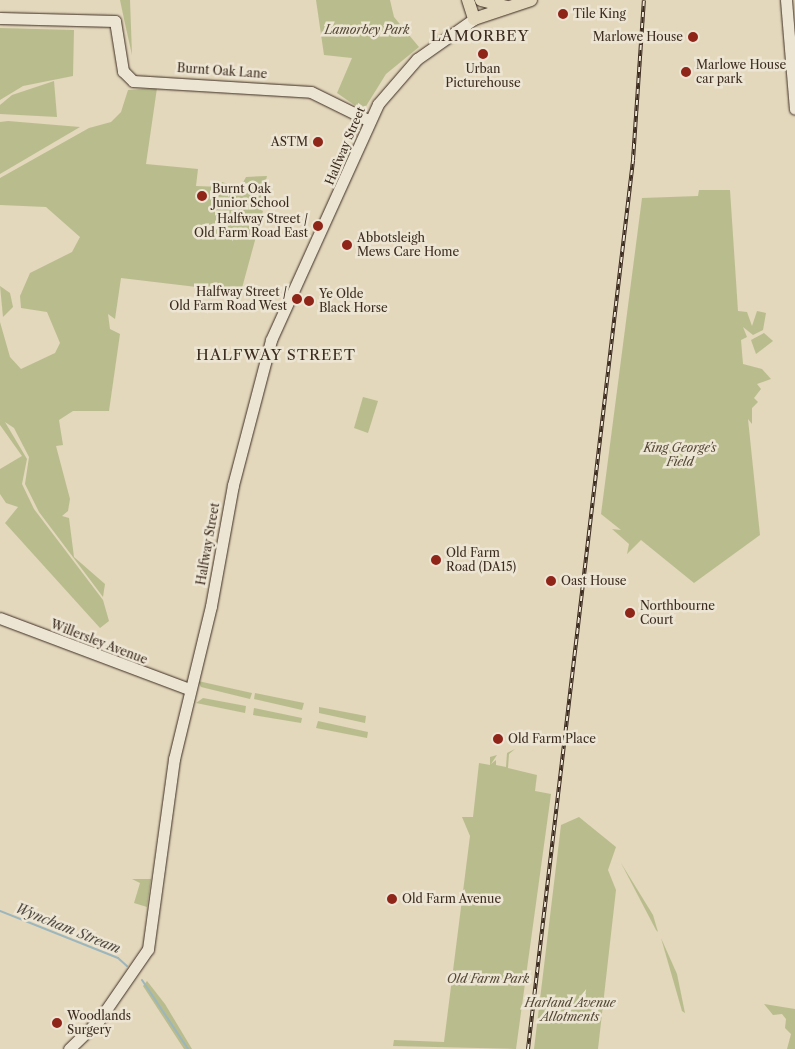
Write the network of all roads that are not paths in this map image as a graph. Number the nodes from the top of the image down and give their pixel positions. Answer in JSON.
{"nodes":[{"id":1,"x":468,"y":0,"type":"edge"},
{"id":2,"x":481,"y":0,"type":"edge"},
{"id":3,"x":531,"y":0,"type":"edge"},
{"id":4,"x":786,"y":0,"type":"edge"},
{"id":5,"x":509,"y":7,"type":"junction"},
{"id":6,"x":0,"y":18,"type":"edge"},
{"id":7,"x":474,"y":19,"type":"junction"},
{"id":8,"x":795,"y":108,"type":"edge"},
{"id":9,"x":368,"y":120,"type":"junction"},
{"id":10,"x":0,"y":618,"type":"edge"},
{"id":11,"x":190,"y":689,"type":"junction"},
{"id":12,"x":69,"y":1049,"type":"edge"}],
"edges":[{"from":1,"to":7,"type":"main road"},
{"from":2,"to":5,"type":"main road"},
{"from":3,"to":5,"type":"main road"},
{"from":4,"to":8,"type":"main road"},
{"from":5,"to":7,"type":"main road"},
{"from":6,"to":9,"type":"main road","name":"Burnt Oak Lane"},
{"from":7,"to":9,"type":"main road","name":"Halfway Street"},
{"from":9,"to":11,"type":"main road","name":"Halfway Street"},
{"from":10,"to":11,"type":"main road","name":"Willersley Avenue"},
{"from":11,"to":12,"type":"main road","name":"Halfway Street"}]}
